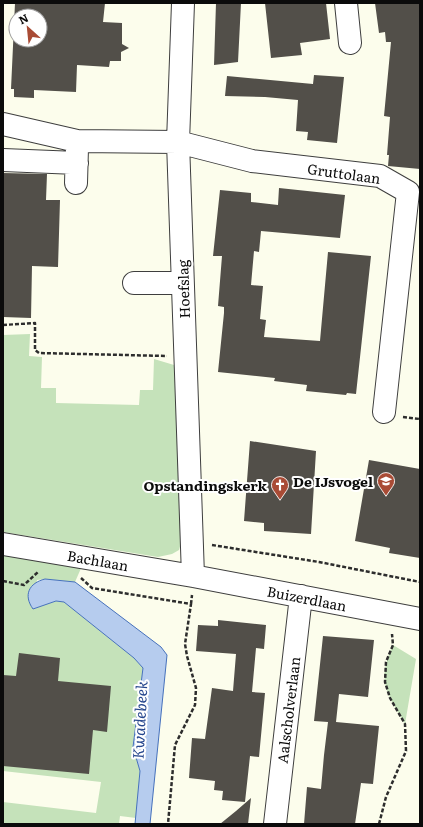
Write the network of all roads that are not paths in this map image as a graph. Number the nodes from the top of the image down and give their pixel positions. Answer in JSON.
{"nodes":[{"id":1,"x":183,"y":3,"type":"edge"},
{"id":2,"x":346,"y":3,"type":"edge"},
{"id":3,"x":350,"y":43,"type":"dead end"},
{"id":4,"x":3,"y":124,"type":"edge"},
{"id":5,"x":77,"y":141,"type":"junction"},
{"id":6,"x":178,"y":142,"type":"junction"},
{"id":7,"x":3,"y":160,"type":"edge"},
{"id":8,"x":414,"y":192,"type":"edge"},
{"id":9,"x":134,"y":283,"type":"dead end"},
{"id":10,"x":182,"y":283,"type":"junction"},
{"id":11,"x":384,"y":412,"type":"dead end"},
{"id":12,"x":3,"y":544,"type":"edge"},
{"id":13,"x":193,"y":576,"type":"junction"},
{"id":14,"x":301,"y":596,"type":"junction"},
{"id":15,"x":420,"y":619,"type":"edge"},
{"id":16,"x":274,"y":824,"type":"edge"}],
"edges":[{"from":1,"to":6,"type":"street","name":"Hoefslag"},
{"from":2,"to":3,"type":"street"},
{"from":4,"to":5,"type":"street","name":"Gruttolaan"},
{"from":5,"to":6,"type":"street","name":"Gruttolaan"},
{"from":5,"to":7,"type":"street"},
{"from":6,"to":8,"type":"street","name":"Gruttolaan"},
{"from":6,"to":10,"type":"street","name":"Hoefslag"},
{"from":8,"to":11,"type":"street","name":"Gruttolaan"},
{"from":9,"to":10,"type":"street"},
{"from":10,"to":13,"type":"street","name":"Hoefslag"},
{"from":12,"to":13,"type":"street","name":"Bachlaan"},
{"from":13,"to":14,"type":"street","name":"Buizerdlaan"},
{"from":14,"to":15,"type":"street","name":"Buizerdlaan"},
{"from":14,"to":16,"type":"street","name":"Aalscholverlaan"}]}
